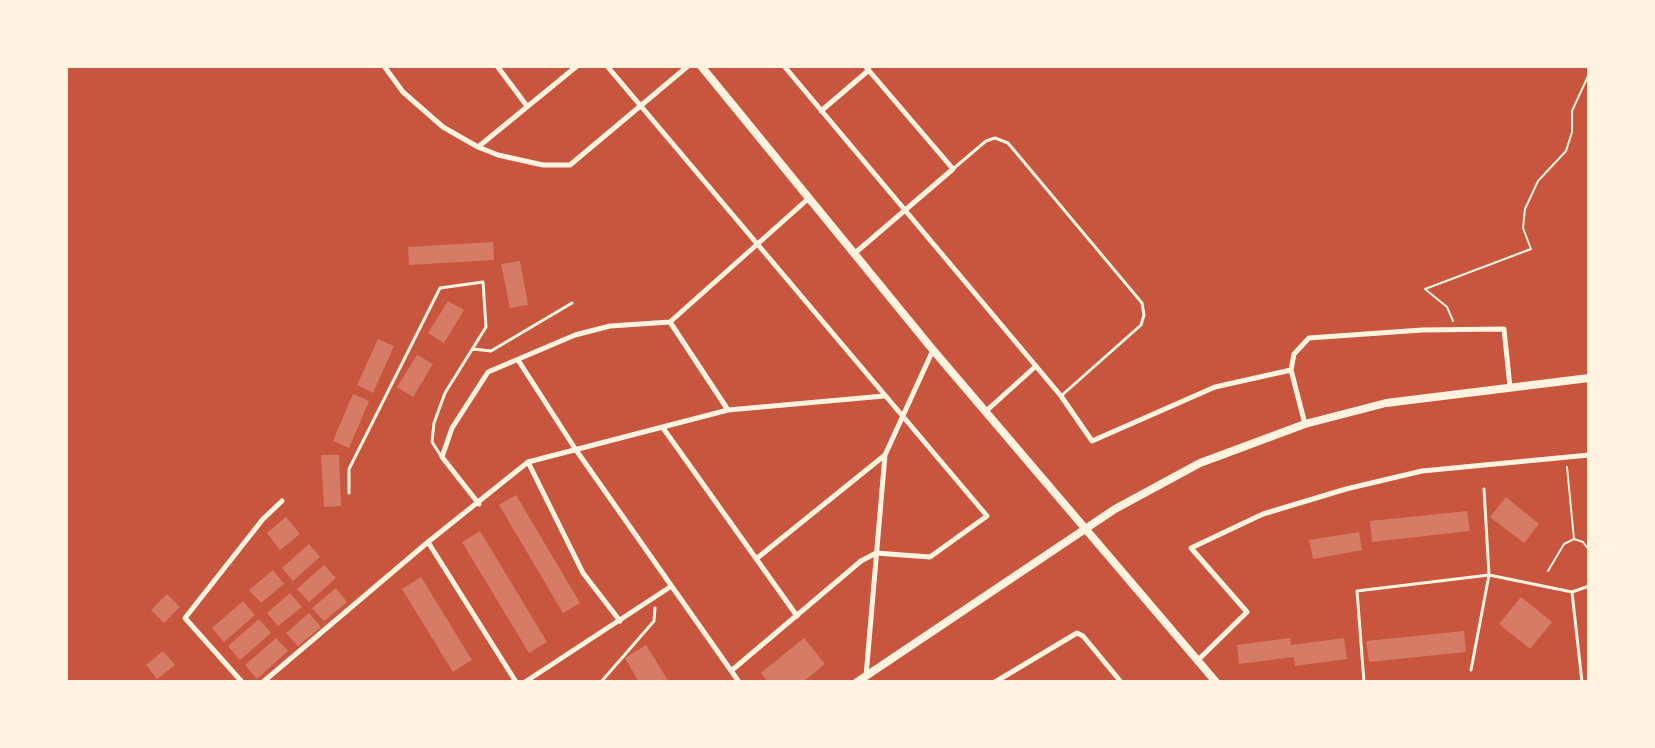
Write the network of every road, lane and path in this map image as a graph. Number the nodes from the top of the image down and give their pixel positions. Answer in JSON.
{"nodes":[{"id":1,"x":384,"y":66,"type":"edge"},
{"id":2,"x":497,"y":66,"type":"edge"},
{"id":3,"x":577,"y":66,"type":"edge"},
{"id":4,"x":607,"y":66,"type":"edge"},
{"id":5,"x":688,"y":66,"type":"edge"},
{"id":6,"x":701,"y":66,"type":"edge"},
{"id":7,"x":784,"y":66,"type":"edge"},
{"id":8,"x":867,"y":68,"type":"edge"},
{"id":9,"x":1589,"y":74,"type":"edge"},
{"id":10,"x":527,"y":106,"type":"junction"},
{"id":11,"x":642,"y":107,"type":"junction"},
{"id":12,"x":821,"y":111,"type":"junction"},
{"id":13,"x":478,"y":147,"type":"junction"},
{"id":14,"x":953,"y":169,"type":"junction"},
{"id":15,"x":809,"y":198,"type":"junction"},
{"id":16,"x":905,"y":211,"type":"junction"},
{"id":17,"x":757,"y":244,"type":"junction"},
{"id":18,"x":855,"y":254,"type":"junction"},
{"id":19,"x":572,"y":303,"type":"dead end"},
{"id":20,"x":670,"y":322,"type":"junction"},
{"id":21,"x":1454,"y":330,"type":"junction"},
{"id":22,"x":472,"y":349,"type":"junction"},
{"id":23,"x":933,"y":350,"type":"junction"},
{"id":24,"x":518,"y":360,"type":"junction"},
{"id":25,"x":1036,"y":366,"type":"junction"},
{"id":26,"x":1291,"y":370,"type":"junction"},
{"id":27,"x":1589,"y":378,"type":"edge"},
{"id":28,"x":1510,"y":387,"type":"junction"},
{"id":29,"x":884,"y":396,"type":"junction"},
{"id":30,"x":1061,"y":396,"type":"junction"},
{"id":31,"x":728,"y":410,"type":"junction"},
{"id":32,"x":985,"y":412,"type":"junction"},
{"id":33,"x":901,"y":416,"type":"junction"},
{"id":34,"x":1305,"y":423,"type":"junction"},
{"id":35,"x":663,"y":428,"type":"junction"},
{"id":36,"x":576,"y":450,"type":"junction"},
{"id":37,"x":885,"y":455,"type":"junction"},
{"id":38,"x":1589,"y":455,"type":"edge"},
{"id":39,"x":442,"y":458,"type":"junction"},
{"id":40,"x":1567,"y":461,"type":"dead end"},
{"id":41,"x":528,"y":462,"type":"junction"},
{"id":42,"x":1484,"y":489,"type":"dead end"},
{"id":43,"x":349,"y":493,"type":"dead end"},
{"id":44,"x":282,"y":501,"type":"dead end"},
{"id":45,"x":478,"y":504,"type":"junction"},
{"id":46,"x":1084,"y":530,"type":"junction"},
{"id":47,"x":1574,"y":539,"type":"junction"},
{"id":48,"x":428,"y":542,"type":"junction"},
{"id":49,"x":1589,"y":550,"type":"edge"},
{"id":50,"x":876,"y":553,"type":"junction"},
{"id":51,"x":756,"y":560,"type":"junction"},
{"id":52,"x":1548,"y":571,"type":"dead end"},
{"id":53,"x":1488,"y":575,"type":"junction"},
{"id":54,"x":1589,"y":586,"type":"edge"},
{"id":55,"x":670,"y":587,"type":"junction"},
{"id":56,"x":1572,"y":592,"type":"junction"},
{"id":57,"x":654,"y":608,"type":"dead end"},
{"id":58,"x":797,"y":616,"type":"junction"},
{"id":59,"x":620,"y":621,"type":"junction"},
{"id":60,"x":1198,"y":660,"type":"junction"},
{"id":61,"x":1471,"y":670,"type":"dead end"},
{"id":62,"x":731,"y":671,"type":"junction"},
{"id":63,"x":866,"y":676,"type":"junction"},
{"id":64,"x":1004,"y":676,"type":"junction"},
{"id":65,"x":242,"y":682,"type":"edge"},
{"id":66,"x":263,"y":682,"type":"edge"},
{"id":67,"x":516,"y":682,"type":"edge"},
{"id":68,"x":525,"y":682,"type":"edge"},
{"id":69,"x":601,"y":682,"type":"edge"},
{"id":70,"x":739,"y":682,"type":"edge"},
{"id":71,"x":857,"y":682,"type":"edge"},
{"id":72,"x":995,"y":682,"type":"edge"},
{"id":73,"x":1010,"y":682,"type":"edge"},
{"id":74,"x":1121,"y":682,"type":"edge"},
{"id":75,"x":1216,"y":682,"type":"edge"},
{"id":76,"x":1364,"y":682,"type":"edge"},
{"id":77,"x":1582,"y":682,"type":"edge"}],
"edges":[{"from":1,"to":13,"type":"street"},
{"from":2,"to":10,"type":"street"},
{"from":3,"to":10,"type":"street"},
{"from":4,"to":11,"type":"street"},
{"from":5,"to":11,"type":"street"},
{"from":6,"to":15,"type":"main road"},
{"from":7,"to":12,"type":"street"},
{"from":8,"to":12,"type":"street"},
{"from":8,"to":14,"type":"street"},
{"from":9,"to":21,"type":"path"},
{"from":10,"to":13,"type":"street"},
{"from":11,"to":13,"type":"street"},
{"from":11,"to":17,"type":"street"},
{"from":12,"to":16,"type":"street"},
{"from":14,"to":16,"type":"street"},
{"from":14,"to":30,"type":"lane"},
{"from":15,"to":17,"type":"street"},
{"from":15,"to":18,"type":"main road"},
{"from":16,"to":18,"type":"street"},
{"from":16,"to":25,"type":"street"},
{"from":17,"to":20,"type":"street"},
{"from":17,"to":29,"type":"street"},
{"from":18,"to":23,"type":"main road"},
{"from":19,"to":22,"type":"lane"},
{"from":20,"to":24,"type":"street"},
{"from":20,"to":31,"type":"street"},
{"from":21,"to":26,"type":"street"},
{"from":21,"to":28,"type":"street"},
{"from":22,"to":39,"type":"lane"},
{"from":22,"to":43,"type":"lane"},
{"from":23,"to":32,"type":"main road"},
{"from":23,"to":33,"type":"street"},
{"from":24,"to":36,"type":"street"},
{"from":24,"to":39,"type":"street"},
{"from":25,"to":30,"type":"street"},
{"from":25,"to":32,"type":"street"},
{"from":26,"to":30,"type":"street"},
{"from":26,"to":34,"type":"street"},
{"from":27,"to":28,"type":"main road"},
{"from":28,"to":34,"type":"main road"},
{"from":29,"to":31,"type":"street"},
{"from":29,"to":33,"type":"street"},
{"from":31,"to":35,"type":"street"},
{"from":32,"to":46,"type":"main road"},
{"from":33,"to":37,"type":"street"},
{"from":33,"to":50,"type":"street"},
{"from":34,"to":46,"type":"main road"},
{"from":35,"to":36,"type":"street"},
{"from":35,"to":51,"type":"street"},
{"from":36,"to":41,"type":"street"},
{"from":36,"to":55,"type":"street"},
{"from":37,"to":50,"type":"street"},
{"from":37,"to":51,"type":"street"},
{"from":38,"to":60,"type":"street"},
{"from":39,"to":45,"type":"street"},
{"from":40,"to":47,"type":"path"},
{"from":41,"to":45,"type":"street"},
{"from":41,"to":59,"type":"street"},
{"from":42,"to":53,"type":"lane"},
{"from":44,"to":65,"type":"street"},
{"from":45,"to":48,"type":"street"},
{"from":46,"to":60,"type":"main road"},
{"from":46,"to":63,"type":"main road"},
{"from":47,"to":49,"type":"path"},
{"from":47,"to":52,"type":"path"},
{"from":48,"to":66,"type":"street"},
{"from":48,"to":67,"type":"street"},
{"from":50,"to":58,"type":"street"},
{"from":50,"to":63,"type":"street"},
{"from":51,"to":58,"type":"street"},
{"from":53,"to":56,"type":"lane"},
{"from":53,"to":61,"type":"lane"},
{"from":53,"to":76,"type":"lane"},
{"from":54,"to":56,"type":"lane"},
{"from":55,"to":59,"type":"street"},
{"from":55,"to":62,"type":"street"},
{"from":56,"to":77,"type":"lane"},
{"from":57,"to":69,"type":"lane"},
{"from":58,"to":62,"type":"street"},
{"from":59,"to":68,"type":"street"},
{"from":60,"to":75,"type":"main road"},
{"from":62,"to":70,"type":"street"},
{"from":63,"to":71,"type":"main road"},
{"from":64,"to":72,"type":"street"},
{"from":64,"to":73,"type":"street"},
{"from":64,"to":74,"type":"street"}]}
